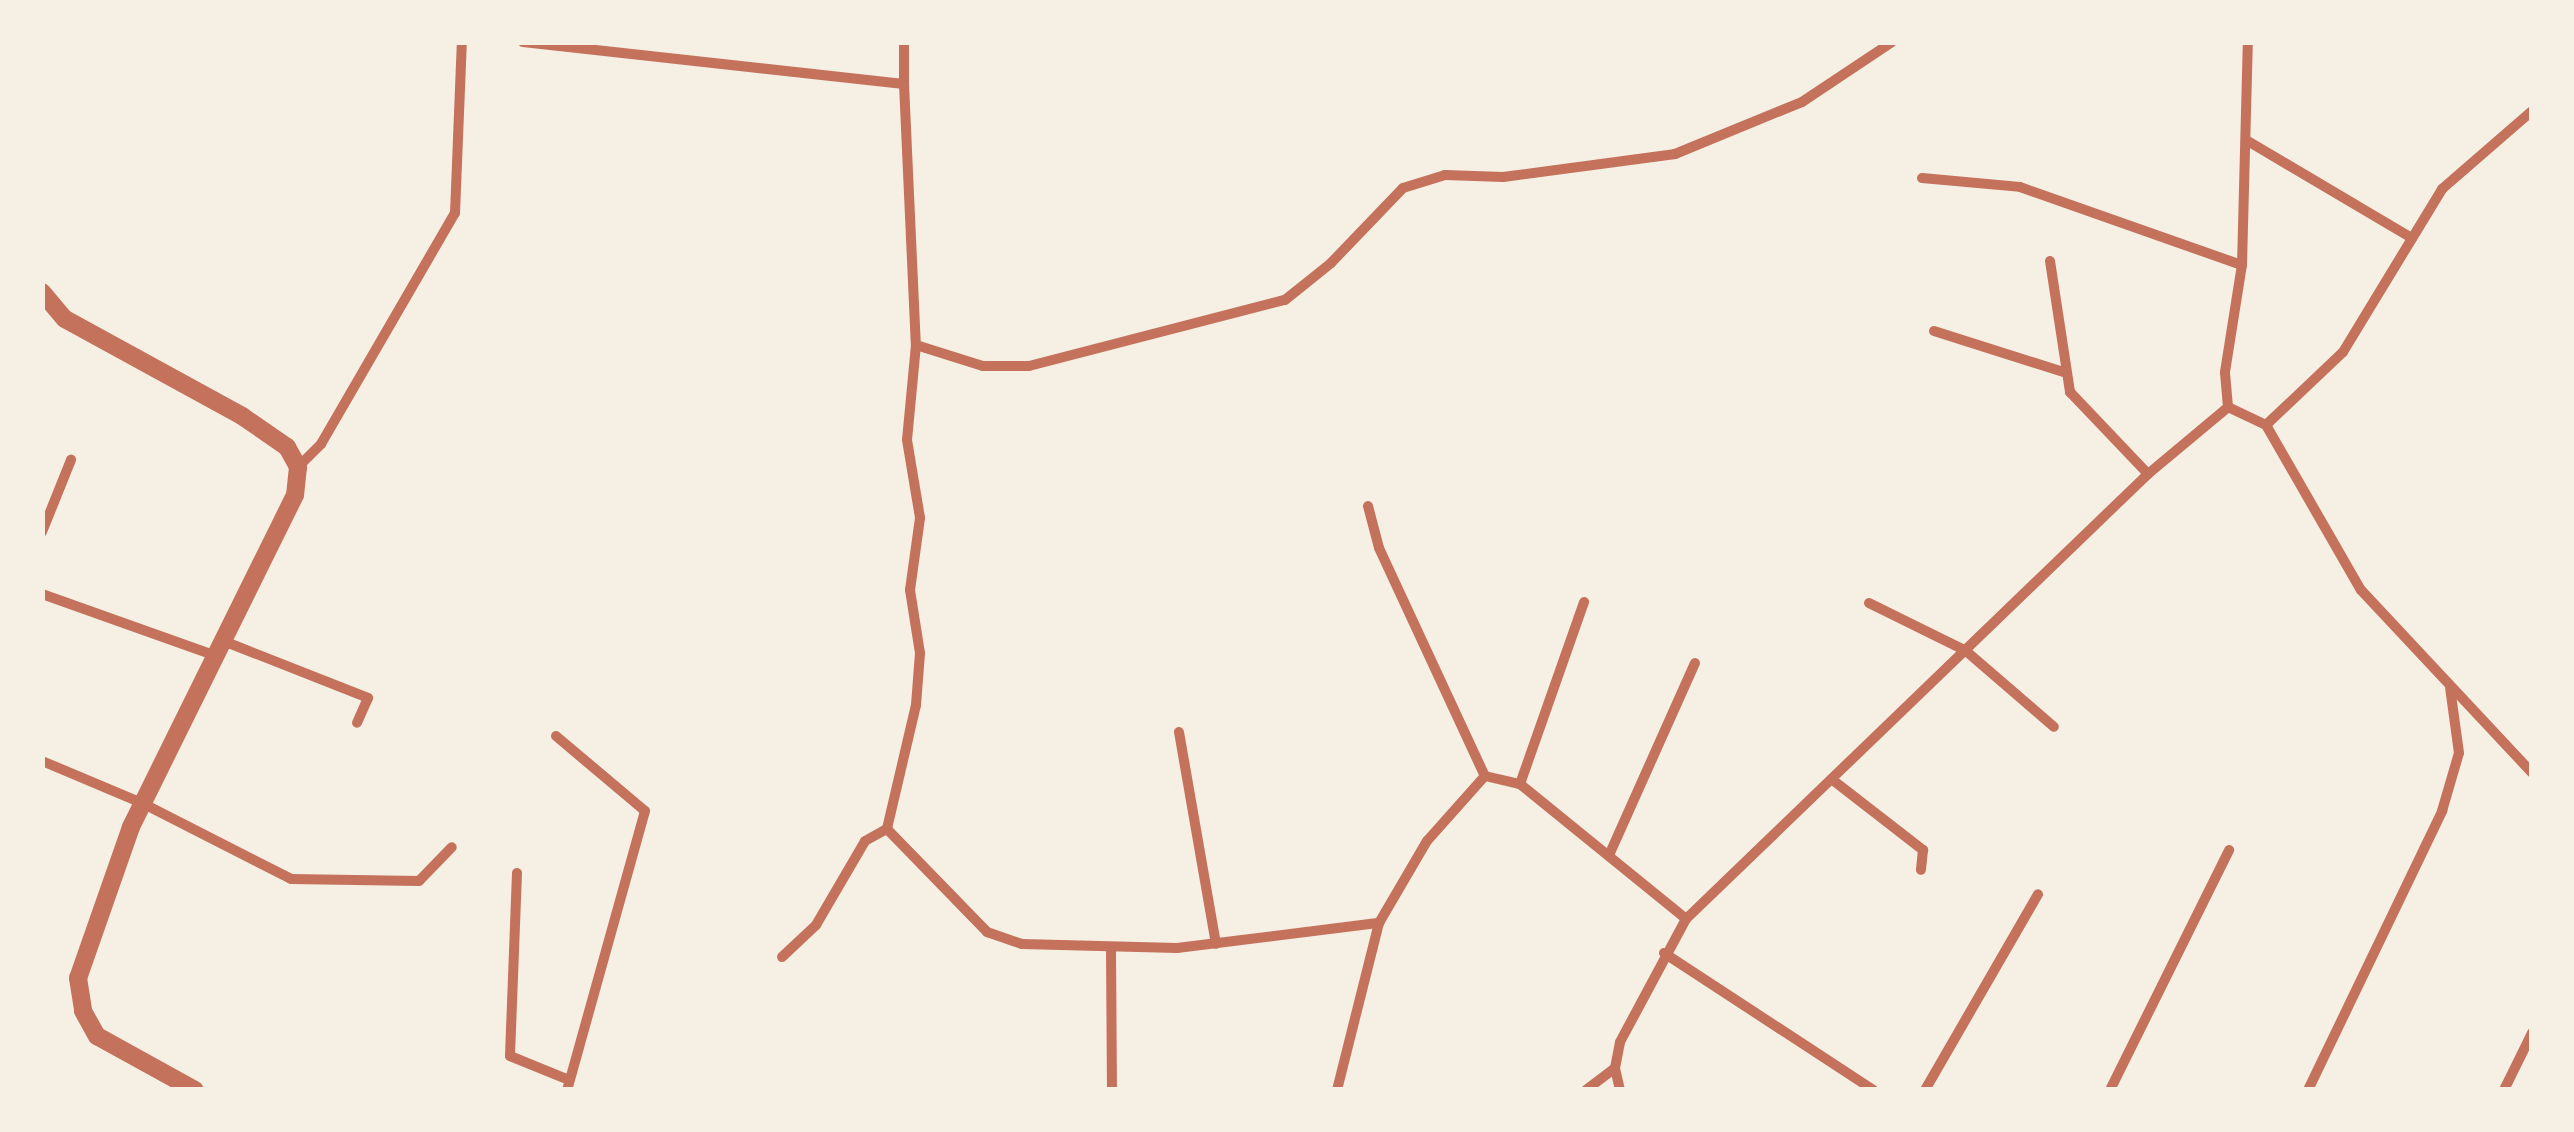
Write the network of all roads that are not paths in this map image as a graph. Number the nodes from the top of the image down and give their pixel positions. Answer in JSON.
{"nodes":[{"id":1,"x":462,"y":42,"type":"edge"},
{"id":2,"x":523,"y":42,"type":"edge"},
{"id":3,"x":904,"y":42,"type":"edge"},
{"id":4,"x":1892,"y":42,"type":"edge"},
{"id":5,"x":2248,"y":42,"type":"edge"},
{"id":6,"x":904,"y":84,"type":"junction"},
{"id":7,"x":2532,"y":111,"type":"edge"},
{"id":8,"x":2246,"y":140,"type":"junction"},
{"id":9,"x":1922,"y":178,"type":"dead end"},
{"id":10,"x":2412,"y":238,"type":"junction"},
{"id":11,"x":2050,"y":261,"type":"dead end"},
{"id":12,"x":2242,"y":265,"type":"junction"},
{"id":13,"x":42,"y":292,"type":"edge"},
{"id":14,"x":1934,"y":331,"type":"dead end"},
{"id":15,"x":916,"y":345,"type":"junction"},
{"id":16,"x":2063,"y":372,"type":"junction"},
{"id":17,"x":2228,"y":407,"type":"junction"},
{"id":18,"x":2266,"y":425,"type":"junction"},
{"id":19,"x":71,"y":460,"type":"dead end"},
{"id":20,"x":298,"y":467,"type":"junction"},
{"id":21,"x":2148,"y":474,"type":"junction"},
{"id":22,"x":1368,"y":506,"type":"dead end"},
{"id":23,"x":42,"y":532,"type":"edge"},
{"id":24,"x":42,"y":594,"type":"edge"},
{"id":25,"x":1584,"y":602,"type":"dead end"},
{"id":26,"x":1870,"y":603,"type":"dead end"},
{"id":27,"x":217,"y":647,"type":"junction"},
{"id":28,"x":1966,"y":651,"type":"junction"},
{"id":29,"x":1695,"y":663,"type":"dead end"},
{"id":30,"x":2450,"y":686,"type":"junction"},
{"id":31,"x":357,"y":723,"type":"dead end"},
{"id":32,"x":2054,"y":727,"type":"dead end"},
{"id":33,"x":1179,"y":732,"type":"dead end"},
{"id":34,"x":556,"y":736,"type":"dead end"},
{"id":35,"x":42,"y":761,"type":"edge"},
{"id":36,"x":2532,"y":772,"type":"edge"},
{"id":37,"x":1485,"y":776,"type":"junction"},
{"id":38,"x":1834,"y":781,"type":"junction"},
{"id":39,"x":1520,"y":784,"type":"junction"},
{"id":40,"x":142,"y":803,"type":"junction"},
{"id":41,"x":888,"y":828,"type":"junction"},
{"id":42,"x":452,"y":848,"type":"dead end"},
{"id":43,"x":2230,"y":850,"type":"dead end"},
{"id":44,"x":1610,"y":853,"type":"junction"},
{"id":45,"x":1921,"y":870,"type":"dead end"},
{"id":46,"x":517,"y":873,"type":"dead end"},
{"id":47,"x":2038,"y":894,"type":"dead end"},
{"id":48,"x":1686,"y":919,"type":"junction"},
{"id":49,"x":1380,"y":922,"type":"junction"},
{"id":50,"x":1216,"y":944,"type":"junction"},
{"id":51,"x":1110,"y":950,"type":"junction"},
{"id":52,"x":1664,"y":953,"type":"junction"},
{"id":53,"x":782,"y":957,"type":"dead end"},
{"id":54,"x":2532,"y":1034,"type":"edge"},
{"id":55,"x":1615,"y":1068,"type":"junction"},
{"id":56,"x":568,"y":1085,"type":"edge"},
{"id":57,"x":1868,"y":1089,"type":"edge"},
{"id":58,"x":195,"y":1090,"type":"edge"},
{"id":59,"x":1112,"y":1090,"type":"edge"},
{"id":60,"x":1336,"y":1090,"type":"edge"},
{"id":61,"x":1586,"y":1090,"type":"edge"},
{"id":62,"x":1620,"y":1090,"type":"edge"},
{"id":63,"x":1926,"y":1090,"type":"edge"},
{"id":64,"x":2110,"y":1090,"type":"edge"},
{"id":65,"x":2308,"y":1090,"type":"edge"},
{"id":66,"x":2504,"y":1090,"type":"edge"}],
"edges":[{"from":1,"to":20,"type":"street"},
{"from":2,"to":6,"type":"street"},
{"from":3,"to":6,"type":"street"},
{"from":4,"to":15,"type":"street"},
{"from":5,"to":8,"type":"street"},
{"from":6,"to":15,"type":"street"},
{"from":7,"to":10,"type":"street"},
{"from":8,"to":10,"type":"street"},
{"from":8,"to":12,"type":"street"},
{"from":9,"to":12,"type":"street"},
{"from":10,"to":18,"type":"street"},
{"from":11,"to":16,"type":"street"},
{"from":12,"to":17,"type":"street"},
{"from":13,"to":20,"type":"street"},
{"from":14,"to":16,"type":"street"},
{"from":15,"to":41,"type":"street"},
{"from":16,"to":21,"type":"street"},
{"from":17,"to":18,"type":"street"},
{"from":17,"to":21,"type":"street"},
{"from":18,"to":30,"type":"street"},
{"from":19,"to":23,"type":"street"},
{"from":20,"to":27,"type":"street"},
{"from":21,"to":28,"type":"street"},
{"from":22,"to":37,"type":"street"},
{"from":24,"to":27,"type":"street"},
{"from":25,"to":39,"type":"street"},
{"from":26,"to":28,"type":"street"},
{"from":27,"to":31,"type":"street"},
{"from":27,"to":40,"type":"street"},
{"from":28,"to":32,"type":"street"},
{"from":28,"to":38,"type":"street"},
{"from":29,"to":44,"type":"street"},
{"from":30,"to":36,"type":"street"},
{"from":30,"to":65,"type":"street"},
{"from":33,"to":50,"type":"street"},
{"from":34,"to":56,"type":"street"},
{"from":35,"to":40,"type":"street"},
{"from":37,"to":39,"type":"street"},
{"from":37,"to":49,"type":"street"},
{"from":38,"to":45,"type":"street"},
{"from":38,"to":48,"type":"street"},
{"from":39,"to":44,"type":"street"},
{"from":40,"to":42,"type":"street"},
{"from":40,"to":58,"type":"street"},
{"from":41,"to":51,"type":"street"},
{"from":41,"to":53,"type":"street"},
{"from":43,"to":64,"type":"street"},
{"from":44,"to":48,"type":"street"},
{"from":46,"to":56,"type":"street"},
{"from":47,"to":63,"type":"street"},
{"from":48,"to":52,"type":"street"},
{"from":49,"to":50,"type":"street"},
{"from":49,"to":60,"type":"street"},
{"from":50,"to":51,"type":"street"},
{"from":51,"to":59,"type":"street"},
{"from":52,"to":55,"type":"street"},
{"from":52,"to":57,"type":"street"},
{"from":54,"to":66,"type":"street"},
{"from":55,"to":61,"type":"street"},
{"from":55,"to":62,"type":"street"}]}
